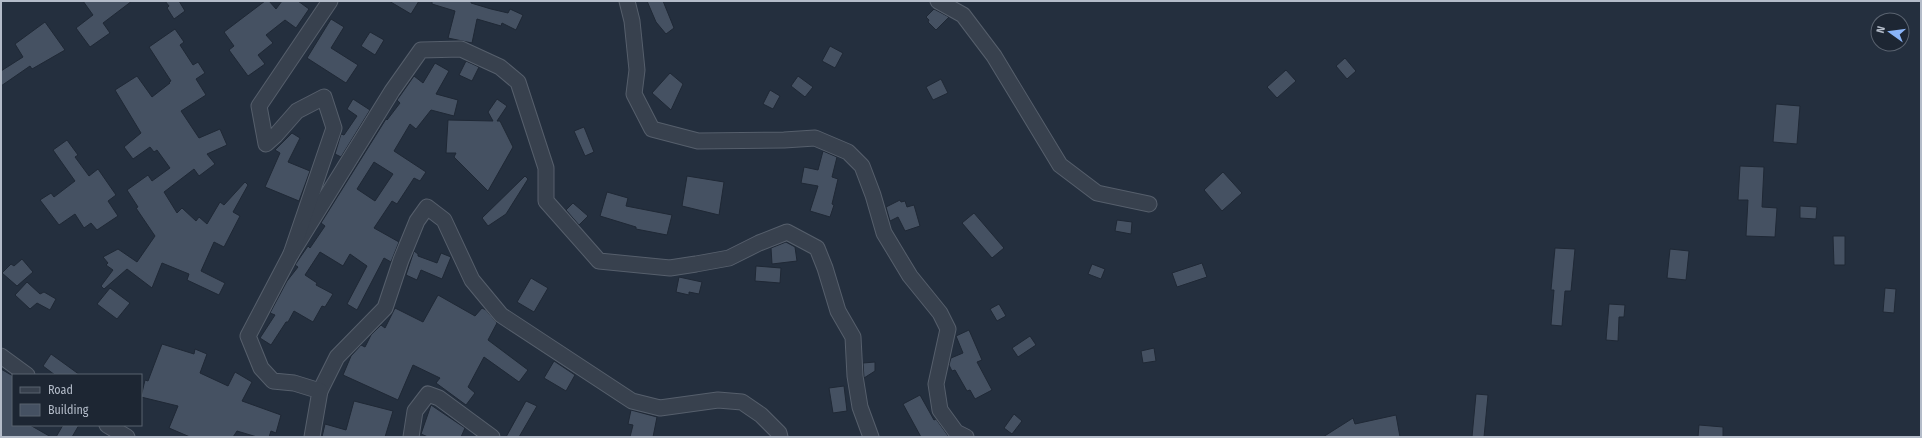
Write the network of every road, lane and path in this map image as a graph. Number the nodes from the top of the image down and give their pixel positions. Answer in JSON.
{"nodes":[{"id":1,"x":330,"y":1,"type":"edge"},
{"id":2,"x":627,"y":1,"type":"edge"},
{"id":3,"x":938,"y":1,"type":"edge"},
{"id":4,"x":1149,"y":204,"type":"dead end"},
{"id":5,"x":291,"y":254,"type":"junction"},
{"id":6,"x":1,"y":356,"type":"edge"},
{"id":7,"x":26,"y":374,"type":"edge"},
{"id":8,"x":320,"y":391,"type":"junction"},
{"id":9,"x":109,"y":426,"type":"edge"},
{"id":10,"x":127,"y":437,"type":"edge"},
{"id":11,"x":312,"y":437,"type":"edge"},
{"id":12,"x":411,"y":437,"type":"edge"},
{"id":13,"x":492,"y":437,"type":"edge"},
{"id":14,"x":780,"y":437,"type":"edge"},
{"id":15,"x":871,"y":437,"type":"edge"},
{"id":16,"x":966,"y":437,"type":"edge"}],
"edges":[{"from":1,"to":5,"type":"street"},
{"from":2,"to":16,"type":"street"},
{"from":3,"to":4,"type":"street"},
{"from":5,"to":8,"type":"street"},
{"from":5,"to":15,"type":"street"},
{"from":6,"to":7,"type":"street"},
{"from":8,"to":11,"type":"street"},
{"from":8,"to":14,"type":"street"},
{"from":9,"to":10,"type":"street"},
{"from":12,"to":13,"type":"street"}]}
